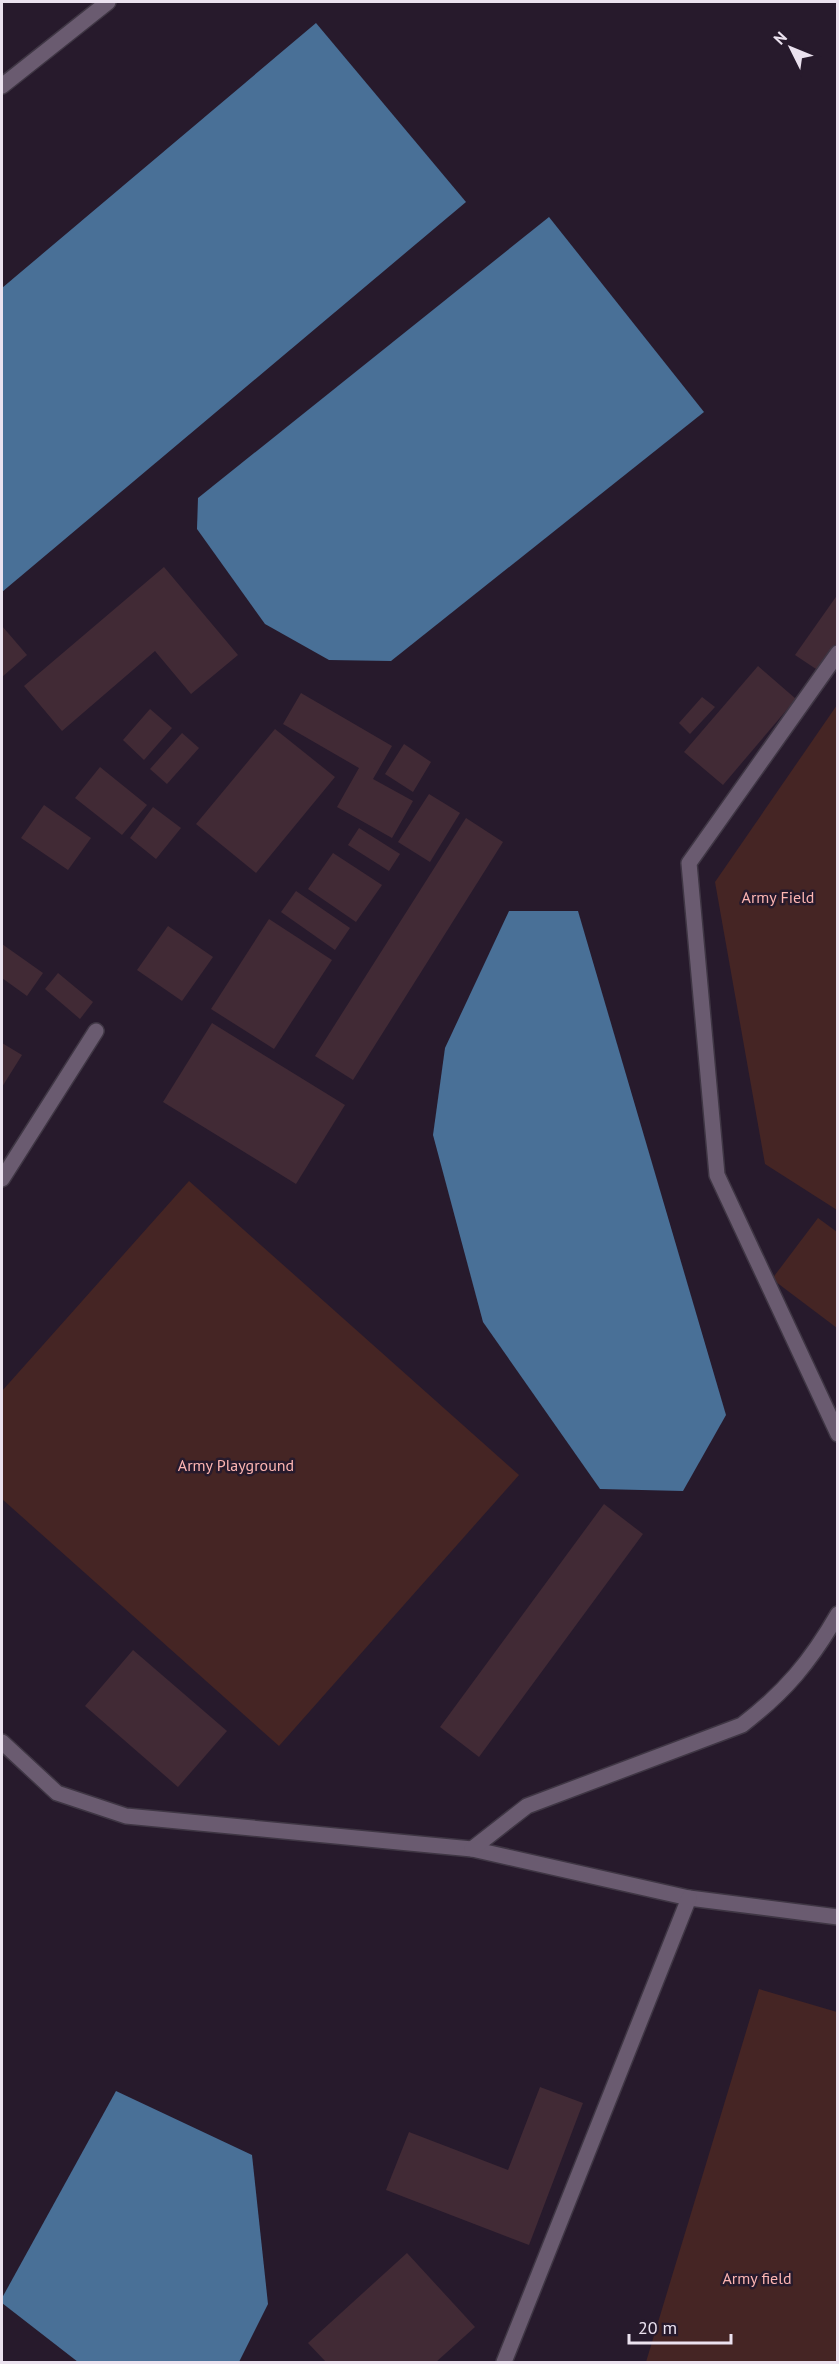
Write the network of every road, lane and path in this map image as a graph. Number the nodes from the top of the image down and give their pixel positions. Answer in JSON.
{"nodes":[{"id":1,"x":108,"y":2,"type":"edge"},
{"id":2,"x":2,"y":86,"type":"edge"},
{"id":3,"x":837,"y":653,"type":"edge"},
{"id":4,"x":96,"y":1031,"type":"dead end"},
{"id":5,"x":2,"y":1179,"type":"edge"},
{"id":6,"x":837,"y":1434,"type":"edge"},
{"id":7,"x":837,"y":1614,"type":"edge"},
{"id":8,"x":2,"y":1742,"type":"edge"},
{"id":9,"x":472,"y":1849,"type":"junction"},
{"id":10,"x":689,"y":1898,"type":"junction"},
{"id":11,"x":837,"y":1917,"type":"edge"},
{"id":12,"x":504,"y":2362,"type":"edge"}],
"edges":[{"from":1,"to":2,"type":"street"},
{"from":3,"to":6,"type":"street"},
{"from":4,"to":5,"type":"street"},
{"from":7,"to":9,"type":"street"},
{"from":8,"to":9,"type":"street"},
{"from":9,"to":10,"type":"street"},
{"from":10,"to":11,"type":"street"},
{"from":10,"to":12,"type":"street"}]}
